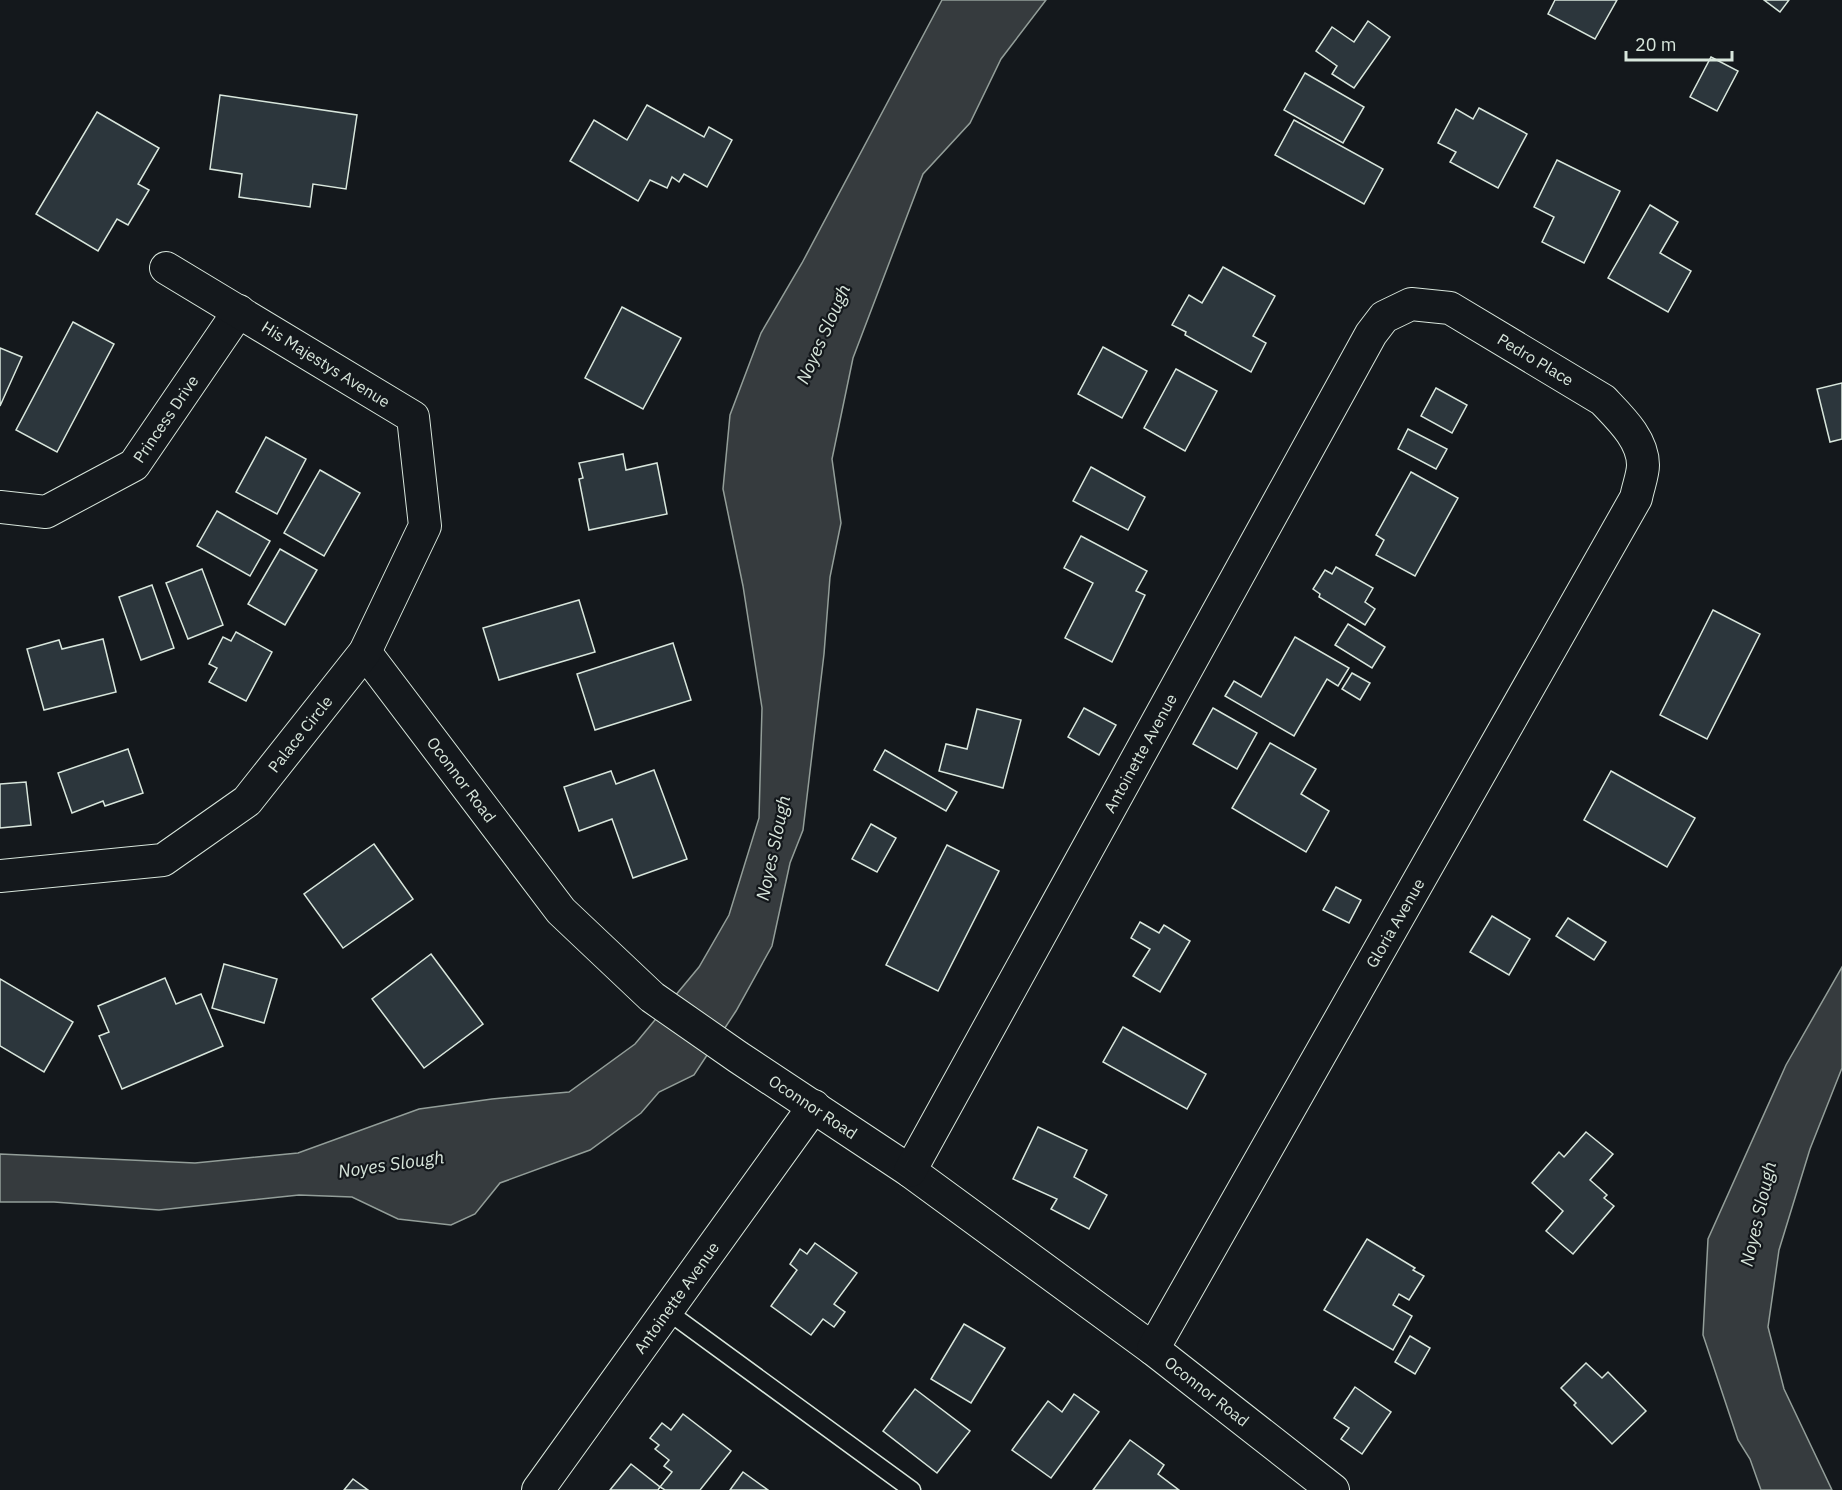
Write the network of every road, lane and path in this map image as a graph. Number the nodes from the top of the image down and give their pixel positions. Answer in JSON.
{"nodes":[{"id":1,"x":166,"y":268,"type":"dead end"},
{"id":2,"x":239,"y":311,"type":"junction"},
{"id":3,"x":1371,"y":334,"type":"joint"},
{"id":4,"x":413,"y":417,"type":"joint"},
{"id":5,"x":1636,"y":498,"type":"joint"},
{"id":6,"x":0,"y":507,"type":"edge"},
{"id":7,"x":365,"y":652,"type":"junction"},
{"id":8,"x":0,"y":876,"type":"edge"},
{"id":9,"x":814,"y":1106,"type":"junction"},
{"id":10,"x":910,"y":1171,"type":"junction"},
{"id":11,"x":667,"y":1311,"type":"junction"},
{"id":12,"x":1153,"y":1349,"type":"junction"},
{"id":13,"x":538,"y":1490,"type":"edge"},
{"id":14,"x":912,"y":1490,"type":"edge"},
{"id":15,"x":1333,"y":1490,"type":"edge"}],
"edges":[{"from":1,"to":2,"type":"street","name":"His Majestys Avenue"},
{"from":2,"to":4,"type":"street","name":"His Majestys Avenue"},
{"from":2,"to":6,"type":"street","name":"Princess Drive"},
{"from":3,"to":5,"type":"street","name":"Pedro Place"},
{"from":3,"to":10,"type":"street","name":"Antoinette Avenue"},
{"from":4,"to":7,"type":"street","name":"Palace Circle"},
{"from":5,"to":12,"type":"street","name":"Gloria Avenue"},
{"from":7,"to":8,"type":"street","name":"Palace Circle"},
{"from":7,"to":9,"type":"street","name":"Oconnor Road"},
{"from":9,"to":10,"type":"street","name":"Oconnor Road"},
{"from":9,"to":11,"type":"street","name":"Antoinette Avenue"},
{"from":10,"to":12,"type":"street","name":"Oconnor Road"},
{"from":11,"to":13,"type":"street","name":"Antoinette Avenue"},
{"from":11,"to":14,"type":"lane"},
{"from":12,"to":15,"type":"street","name":"Oconnor Road"}]}
